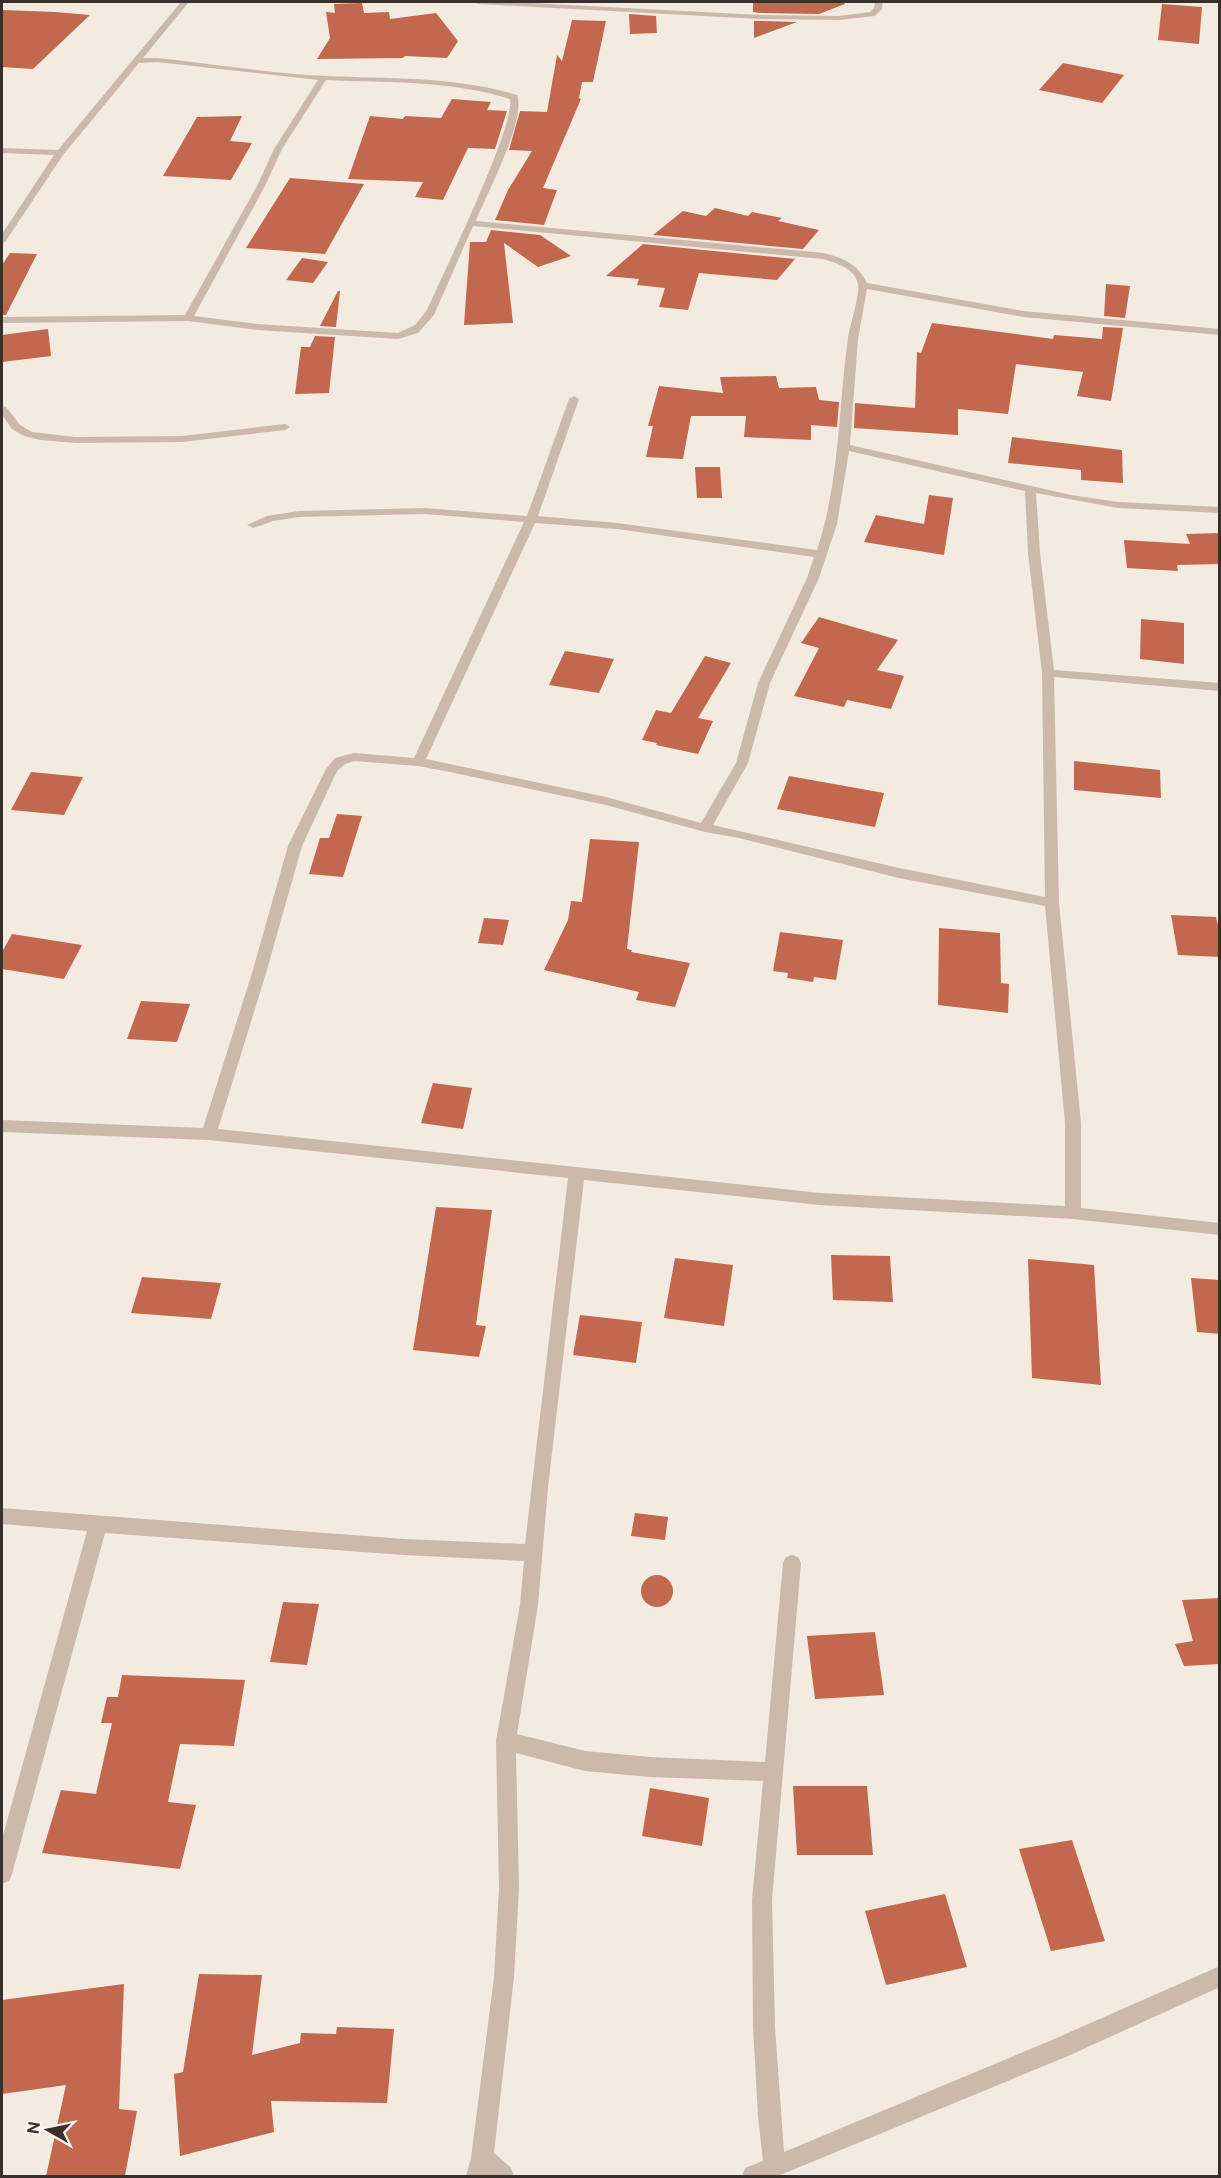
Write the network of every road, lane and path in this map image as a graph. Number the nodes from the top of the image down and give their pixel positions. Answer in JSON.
{"nodes":[{"id":1,"x":185,"y":2,"type":"edge"},
{"id":2,"x":478,"y":2,"type":"edge"},
{"id":3,"x":697,"y":2,"type":"edge"},
{"id":4,"x":879,"y":2,"type":"edge"},
{"id":5,"x":696,"y":13,"type":"junction"},
{"id":6,"x":136,"y":61,"type":"junction"},
{"id":7,"x":323,"y":78,"type":"junction"},
{"id":8,"x":2,"y":150,"type":"edge"},
{"id":9,"x":60,"y":153,"type":"junction"},
{"id":10,"x":470,"y":223,"type":"junction"},
{"id":11,"x":2,"y":240,"type":"edge"},
{"id":12,"x":863,"y":285,"type":"junction"},
{"id":13,"x":188,"y":318,"type":"junction"},
{"id":14,"x":2,"y":320,"type":"edge"},
{"id":15,"x":1220,"y":332,"type":"edge"},
{"id":16,"x":574,"y":399,"type":"dead end"},
{"id":17,"x":2,"y":409,"type":"edge"},
{"id":18,"x":285,"y":426,"type":"dead end"},
{"id":19,"x":844,"y":447,"type":"junction"},
{"id":20,"x":1030,"y":488,"type":"junction"},
{"id":21,"x":1220,"y":510,"type":"edge"},
{"id":22,"x":531,"y":519,"type":"junction"},
{"id":23,"x":253,"y":525,"type":"dead end"},
{"id":24,"x":820,"y":554,"type":"junction"},
{"id":25,"x":1048,"y":673,"type":"junction"},
{"id":26,"x":1220,"y":687,"type":"edge"},
{"id":27,"x":418,"y":762,"type":"junction"},
{"id":28,"x":705,"y":828,"type":"junction"},
{"id":29,"x":1052,"y":903,"type":"junction"},
{"id":30,"x":2,"y":1126,"type":"edge"},
{"id":31,"x":209,"y":1134,"type":"junction"},
{"id":32,"x":576,"y":1173,"type":"junction"},
{"id":33,"x":1073,"y":1213,"type":"junction"},
{"id":34,"x":1220,"y":1229,"type":"edge"},
{"id":35,"x":2,"y":1516,"type":"edge"},
{"id":36,"x":98,"y":1524,"type":"junction"},
{"id":37,"x":534,"y":1553,"type":"junction"},
{"id":38,"x":792,"y":1563,"type":"dead end"},
{"id":39,"x":506,"y":1741,"type":"junction"},
{"id":40,"x":773,"y":1772,"type":"junction"},
{"id":41,"x":2,"y":1874,"type":"edge"},
{"id":42,"x":1220,"y":1976,"type":"edge"},
{"id":43,"x":775,"y":2166,"type":"junction"},
{"id":44,"x":479,"y":2167,"type":"edge"},
{"id":45,"x":503,"y":2176,"type":"edge"},
{"id":46,"x":753,"y":2176,"type":"edge"}],
"edges":[{"from":1,"to":6,"type":"street"},
{"from":2,"to":5,"type":"street"},
{"from":3,"to":5,"type":"street"},
{"from":4,"to":5,"type":"street"},
{"from":6,"to":7,"type":"street"},
{"from":6,"to":9,"type":"street"},
{"from":7,"to":10,"type":"street"},
{"from":7,"to":13,"type":"street"},
{"from":8,"to":9,"type":"street"},
{"from":9,"to":11,"type":"street"},
{"from":10,"to":12,"type":"street"},
{"from":10,"to":13,"type":"street"},
{"from":12,"to":15,"type":"street"},
{"from":12,"to":19,"type":"street"},
{"from":13,"to":14,"type":"street"},
{"from":16,"to":22,"type":"street"},
{"from":17,"to":18,"type":"street"},
{"from":19,"to":20,"type":"street"},
{"from":19,"to":24,"type":"street"},
{"from":20,"to":21,"type":"street"},
{"from":20,"to":25,"type":"street"},
{"from":22,"to":23,"type":"street"},
{"from":22,"to":24,"type":"street"},
{"from":22,"to":27,"type":"street"},
{"from":24,"to":28,"type":"street"},
{"from":25,"to":26,"type":"street"},
{"from":25,"to":29,"type":"street"},
{"from":27,"to":28,"type":"street"},
{"from":27,"to":31,"type":"street"},
{"from":28,"to":29,"type":"street"},
{"from":29,"to":33,"type":"street"},
{"from":30,"to":31,"type":"street"},
{"from":31,"to":32,"type":"street"},
{"from":32,"to":33,"type":"street"},
{"from":32,"to":37,"type":"street"},
{"from":33,"to":34,"type":"street"},
{"from":35,"to":36,"type":"street"},
{"from":36,"to":37,"type":"street"},
{"from":36,"to":41,"type":"street"},
{"from":37,"to":39,"type":"street"},
{"from":38,"to":40,"type":"street"},
{"from":39,"to":40,"type":"street"},
{"from":39,"to":44,"type":"street"},
{"from":40,"to":43,"type":"street"},
{"from":42,"to":43,"type":"street"},
{"from":43,"to":46,"type":"street"},
{"from":44,"to":45,"type":"street"}]}
